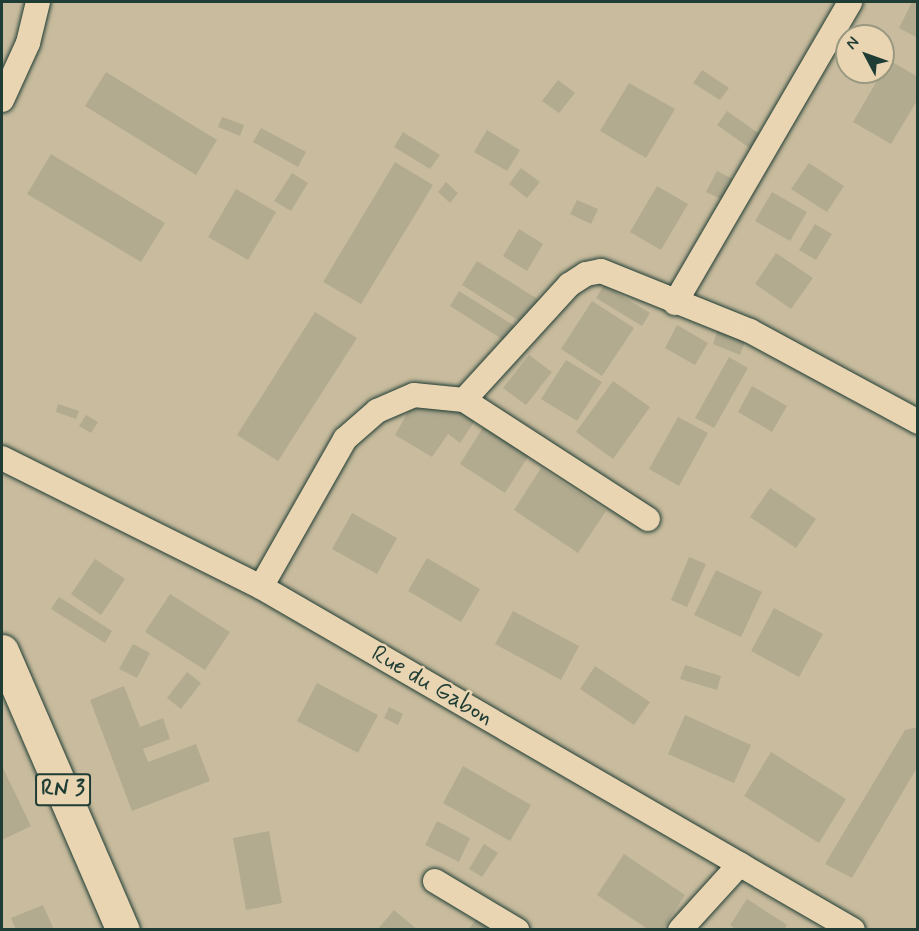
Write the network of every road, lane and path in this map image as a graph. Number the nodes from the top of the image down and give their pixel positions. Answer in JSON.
{"nodes":[{"id":1,"x":38,"y":2,"type":"edge"},
{"id":2,"x":850,"y":2,"type":"edge"},
{"id":3,"x":2,"y":100,"type":"edge"},
{"id":4,"x":675,"y":303,"type":"junction"},
{"id":5,"x":464,"y":400,"type":"junction"},
{"id":6,"x":918,"y":423,"type":"edge"},
{"id":7,"x":2,"y":458,"type":"edge"},
{"id":8,"x":648,"y":519,"type":"dead end"},
{"id":9,"x":261,"y":587,"type":"junction"},
{"id":10,"x":2,"y":651,"type":"edge"},
{"id":11,"x":740,"y":864,"type":"junction"},
{"id":12,"x":435,"y":881,"type":"dead end"},
{"id":13,"x":123,"y":930,"type":"edge"},
{"id":14,"x":517,"y":930,"type":"edge"},
{"id":15,"x":680,"y":930,"type":"edge"},
{"id":16,"x":854,"y":930,"type":"edge"}],
"edges":[{"from":1,"to":3,"type":"street"},
{"from":2,"to":4,"type":"street"},
{"from":4,"to":5,"type":"street"},
{"from":4,"to":6,"type":"street"},
{"from":5,"to":8,"type":"street"},
{"from":5,"to":9,"type":"street"},
{"from":7,"to":9,"type":"street","name":"Rue du Gabon"},
{"from":9,"to":11,"type":"street","name":"Rue du Gabon"},
{"from":10,"to":13,"type":"highway","number":"RN 3"},
{"from":11,"to":15,"type":"street"},
{"from":11,"to":16,"type":"street","name":"Rue du Gabon"},
{"from":12,"to":14,"type":"street"}]}
